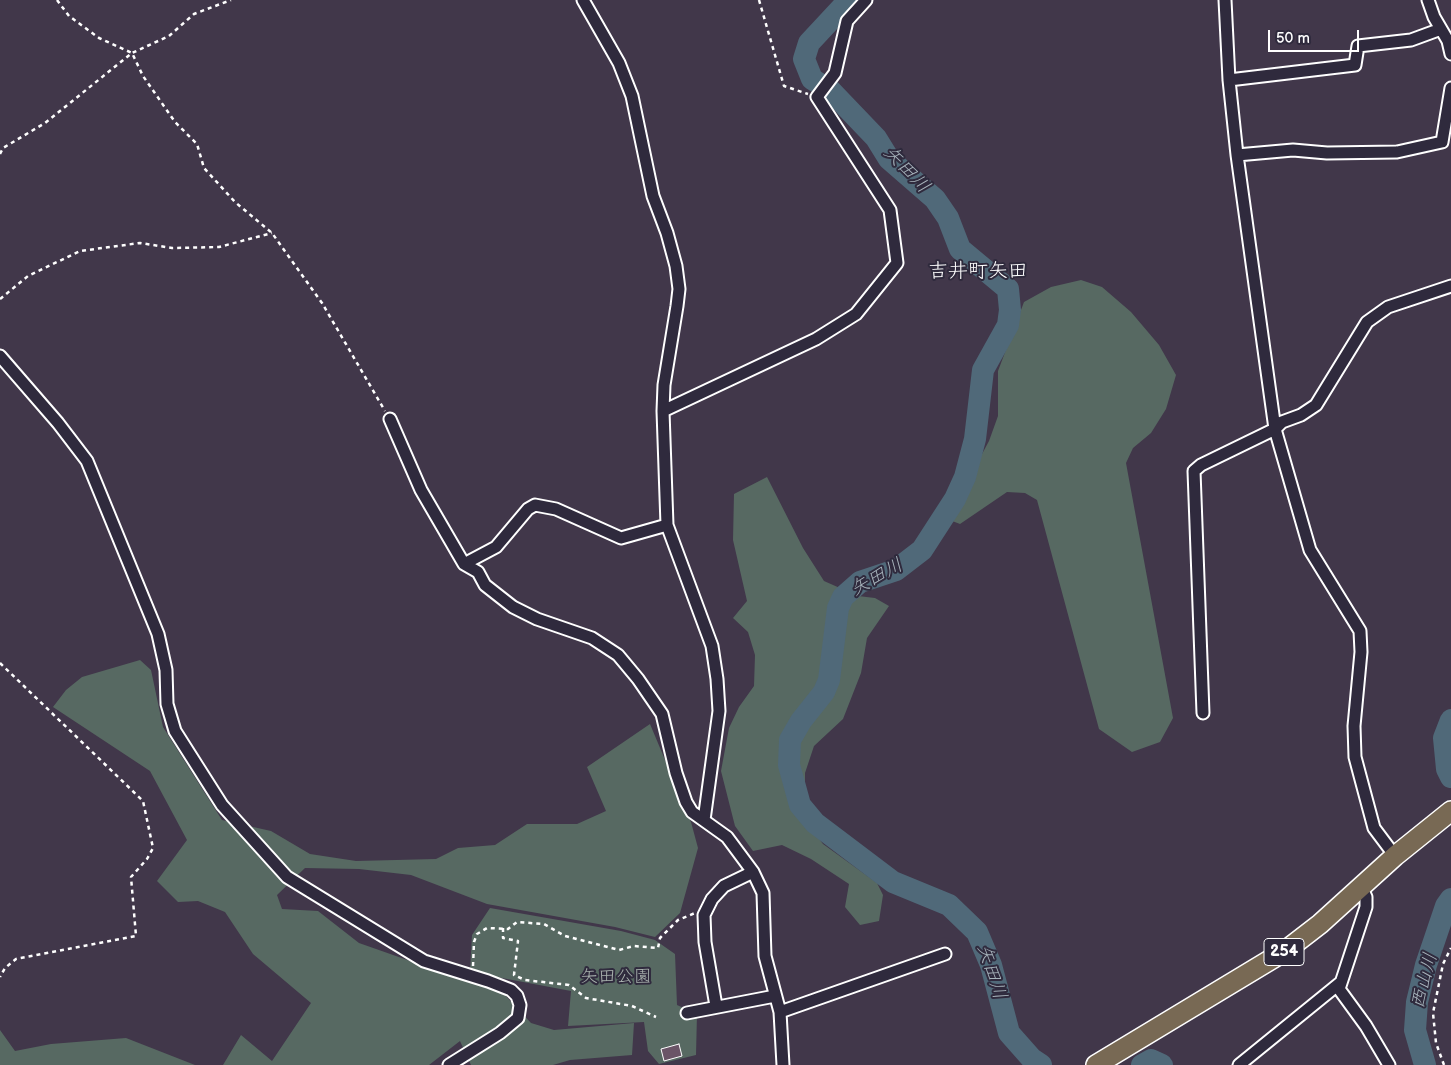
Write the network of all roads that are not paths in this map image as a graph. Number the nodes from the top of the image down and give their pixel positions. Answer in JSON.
{"nodes":[{"id":1,"x":583,"y":0,"type":"edge"},
{"id":2,"x":866,"y":0,"type":"edge"},
{"id":3,"x":1226,"y":0,"type":"edge"},
{"id":4,"x":1428,"y":0,"type":"edge"},
{"id":5,"x":1441,"y":29,"type":"junction"},
{"id":6,"x":1451,"y":54,"type":"edge"},
{"id":7,"x":1229,"y":80,"type":"junction"},
{"id":8,"x":1451,"y":88,"type":"edge"},
{"id":9,"x":1237,"y":154,"type":"junction"},
{"id":10,"x":1451,"y":286,"type":"edge"},
{"id":11,"x":0,"y":356,"type":"edge"},
{"id":12,"x":662,"y":411,"type":"junction"},
{"id":13,"x":390,"y":419,"type":"road end"},
{"id":14,"x":1275,"y":429,"type":"junction"},
{"id":15,"x":667,"y":525,"type":"junction"},
{"id":16,"x":464,"y":564,"type":"junction"},
{"id":17,"x":1203,"y":713,"type":"dead end"},
{"id":18,"x":1451,"y":810,"type":"edge"},
{"id":19,"x":704,"y":820,"type":"junction"},
{"id":20,"x":1395,"y":856,"type":"junction"},
{"id":21,"x":753,"y":872,"type":"junction"},
{"id":22,"x":1361,"y":886,"type":"junction"},
{"id":23,"x":945,"y":954,"type":"dead end"},
{"id":24,"x":1340,"y":983,"type":"junction"},
{"id":25,"x":775,"y":996,"type":"junction"},
{"id":26,"x":716,"y":1006,"type":"junction"},
{"id":27,"x":780,"y":1012,"type":"junction"},
{"id":28,"x":687,"y":1013,"type":"dead end"},
{"id":29,"x":449,"y":1065,"type":"edge"},
{"id":30,"x":783,"y":1065,"type":"edge"},
{"id":31,"x":1096,"y":1065,"type":"edge"},
{"id":32,"x":1239,"y":1065,"type":"edge"},
{"id":33,"x":1388,"y":1065,"type":"edge"}],
"edges":[{"from":1,"to":12,"type":"street"},
{"from":2,"to":12,"type":"street"},
{"from":3,"to":7,"type":"street"},
{"from":4,"to":5,"type":"street"},
{"from":5,"to":6,"type":"street"},
{"from":5,"to":7,"type":"street"},
{"from":7,"to":9,"type":"street"},
{"from":8,"to":9,"type":"street"},
{"from":9,"to":14,"type":"street"},
{"from":10,"to":14,"type":"street"},
{"from":11,"to":29,"type":"street"},
{"from":12,"to":15,"type":"street"},
{"from":13,"to":16,"type":"street"},
{"from":14,"to":17,"type":"street"},
{"from":14,"to":20,"type":"street"},
{"from":15,"to":16,"type":"street"},
{"from":15,"to":19,"type":"street"},
{"from":16,"to":19,"type":"street"},
{"from":18,"to":20,"type":"highway","number":"254"},
{"from":19,"to":21,"type":"street"},
{"from":20,"to":22,"type":"highway","number":"254"},
{"from":21,"to":25,"type":"street"},
{"from":21,"to":26,"type":"street"},
{"from":22,"to":24,"type":"street"},
{"from":22,"to":31,"type":"highway","number":"254"},
{"from":23,"to":27,"type":"street"},
{"from":24,"to":32,"type":"street"},
{"from":24,"to":33,"type":"street"},
{"from":25,"to":26,"type":"street"},
{"from":25,"to":27,"type":"street"},
{"from":26,"to":28,"type":"street"},
{"from":27,"to":30,"type":"street"}]}
